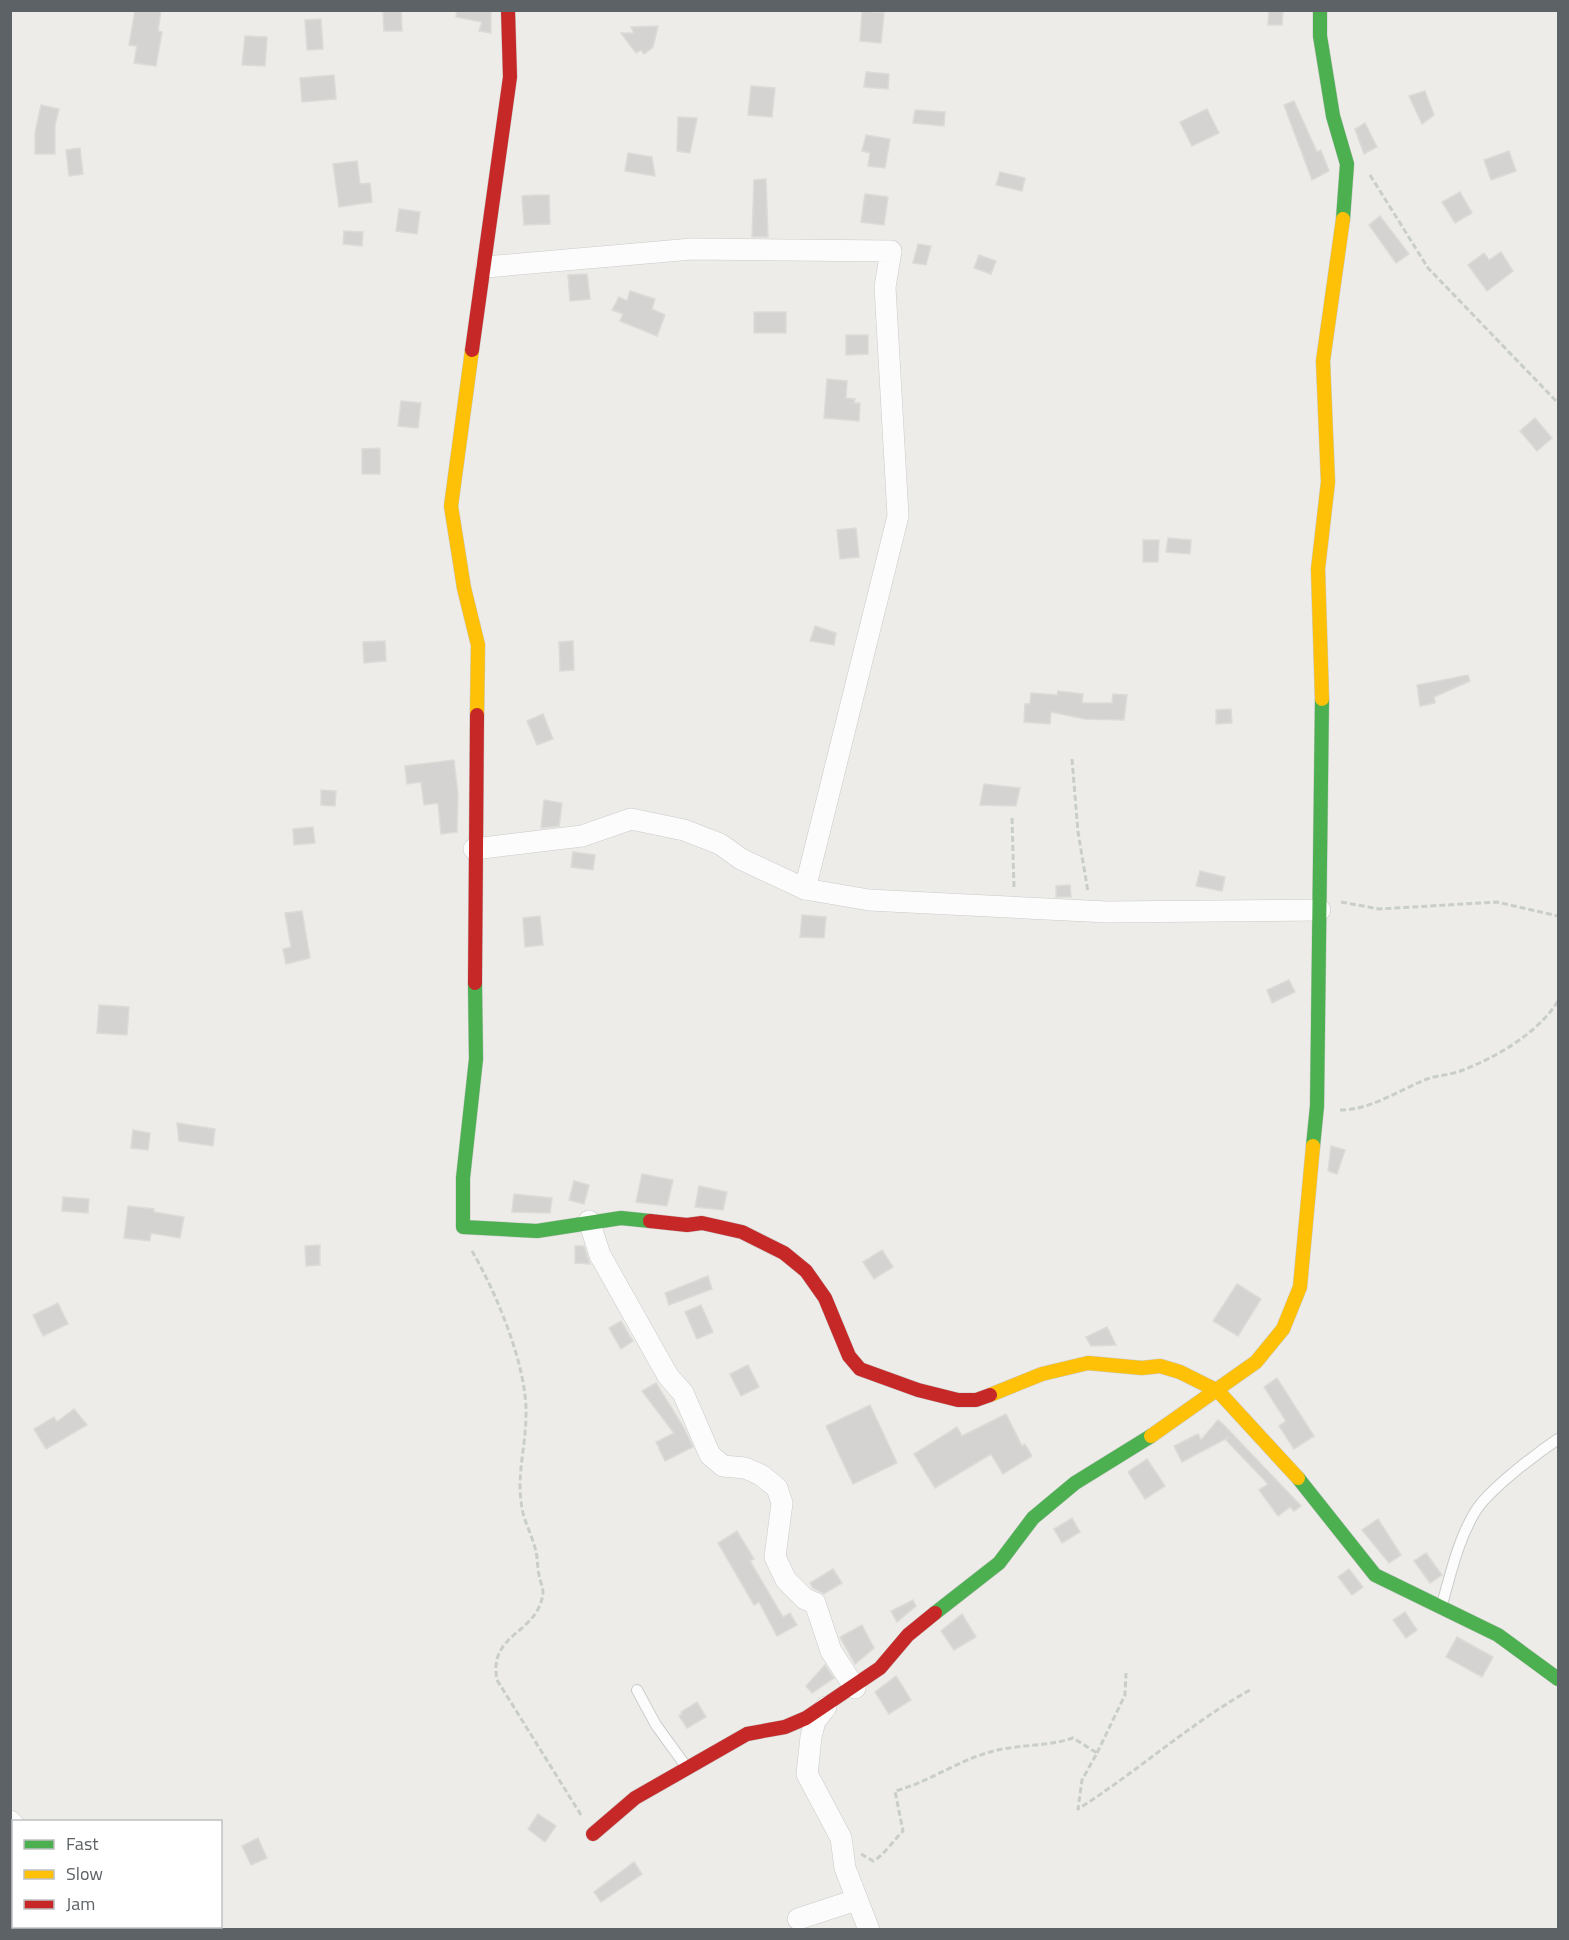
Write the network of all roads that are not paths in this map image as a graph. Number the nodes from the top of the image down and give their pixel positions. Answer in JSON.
{"nodes":[{"id":1,"x":508,"y":10,"type":"edge"},
{"id":2,"x":1320,"y":10,"type":"edge"},
{"id":3,"x":486,"y":267,"type":"junction"},
{"id":4,"x":474,"y":849,"type":"junction"},
{"id":5,"x":805,"y":889,"type":"junction"},
{"id":6,"x":1320,"y":910,"type":"junction"},
{"id":7,"x":589,"y":1221,"type":"junction"},
{"id":8,"x":1218,"y":1391,"type":"junction"},
{"id":9,"x":1558,"y":1439,"type":"edge"},
{"id":10,"x":1441,"y":1607,"type":"junction"},
{"id":11,"x":1558,"y":1679,"type":"edge"},
{"id":12,"x":855,"y":1688,"type":"junction"},
{"id":13,"x":637,"y":1690,"type":"dead end"},
{"id":14,"x":827,"y":1706,"type":"junction"},
{"id":15,"x":687,"y":1767,"type":"junction"},
{"id":16,"x":593,"y":1834,"type":"road end"},
{"id":17,"x":856,"y":1900,"type":"junction"},
{"id":18,"x":798,"y":1919,"type":"dead end"},
{"id":19,"x":869,"y":1929,"type":"edge"}],
"edges":[{"from":1,"to":3,"type":"street"},
{"from":2,"to":6,"type":"street"},
{"from":3,"to":4,"type":"street"},
{"from":3,"to":5,"type":"street"},
{"from":4,"to":5,"type":"street"},
{"from":4,"to":7,"type":"street"},
{"from":5,"to":6,"type":"street"},
{"from":6,"to":8,"type":"street"},
{"from":7,"to":8,"type":"street"},
{"from":7,"to":12,"type":"street"},
{"from":8,"to":10,"type":"street"},
{"from":8,"to":12,"type":"street"},
{"from":9,"to":10,"type":"lane"},
{"from":10,"to":11,"type":"street"},
{"from":12,"to":14,"type":"street"},
{"from":13,"to":15,"type":"lane"},
{"from":14,"to":15,"type":"street"},
{"from":14,"to":17,"type":"street"},
{"from":15,"to":16,"type":"street"},
{"from":17,"to":18,"type":"street"},
{"from":17,"to":19,"type":"street"}]}
